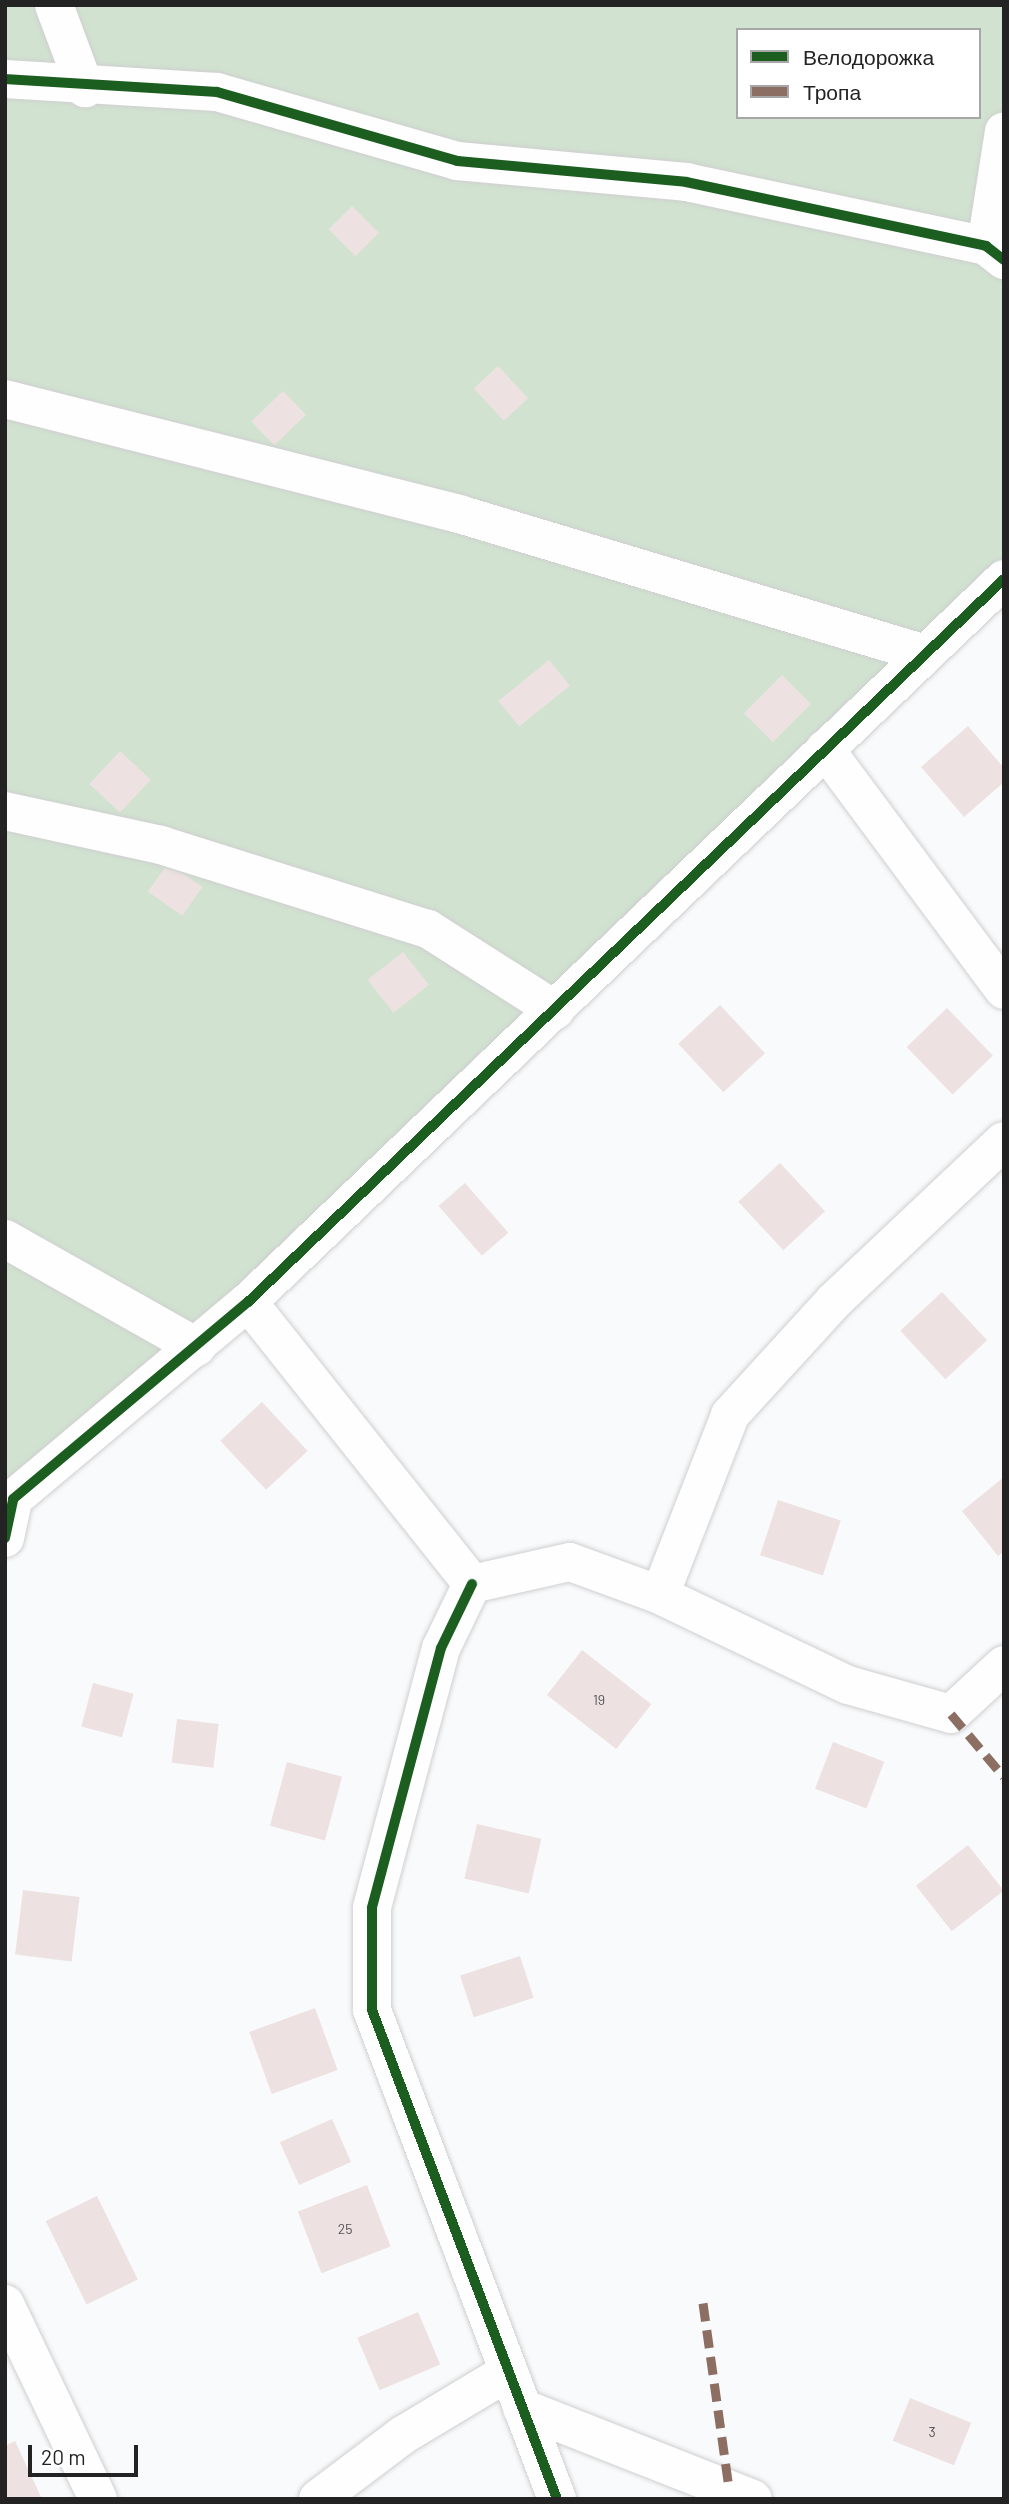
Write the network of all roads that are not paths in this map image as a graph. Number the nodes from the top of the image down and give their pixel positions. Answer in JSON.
{"nodes":[{"id":1,"x":54,"y":5,"type":"edge"},
{"id":2,"x":5,"y":79,"type":"edge"},
{"id":3,"x":85,"y":88,"type":"junction"},
{"id":4,"x":1004,"y":131,"type":"edge"},
{"id":5,"x":995,"y":253,"type":"edge"},
{"id":6,"x":5,"y":399,"type":"edge"},
{"id":7,"x":1004,"y":579,"type":"edge"},
{"id":8,"x":922,"y":653,"type":"junction"},
{"id":9,"x":825,"y":749,"type":"junction"},
{"id":10,"x":5,"y":811,"type":"edge"},
{"id":11,"x":1004,"y":990,"type":"edge"},
{"id":12,"x":555,"y":1010,"type":"junction"},
{"id":13,"x":1004,"y":1141,"type":"edge"},
{"id":14,"x":5,"y":1238,"type":"edge"},
{"id":15,"x":248,"y":1302,"type":"junction"},
{"id":16,"x":197,"y":1347,"type":"junction"},
{"id":17,"x":5,"y":1538,"type":"edge"},
{"id":18,"x":472,"y":1584,"type":"junction"},
{"id":19,"x":660,"y":1595,"type":"junction"},
{"id":20,"x":1004,"y":1665,"type":"edge"},
{"id":21,"x":5,"y":2304,"type":"edge"},
{"id":22,"x":508,"y":2372,"type":"junction"},
{"id":23,"x":522,"y":2408,"type":"junction"},
{"id":24,"x":98,"y":2499,"type":"edge"},
{"id":25,"x":318,"y":2499,"type":"edge"},
{"id":26,"x":557,"y":2499,"type":"edge"},
{"id":27,"x":753,"y":2499,"type":"edge"}],
"edges":[{"from":1,"to":3,"type":"street"},
{"from":2,"to":3,"type":"street"},
{"from":3,"to":5,"type":"street"},
{"from":4,"to":5,"type":"street"},
{"from":6,"to":8,"type":"street"},
{"from":7,"to":8,"type":"street"},
{"from":8,"to":9,"type":"street"},
{"from":9,"to":11,"type":"street"},
{"from":9,"to":12,"type":"street"},
{"from":10,"to":12,"type":"street"},
{"from":12,"to":15,"type":"street"},
{"from":13,"to":19,"type":"street"},
{"from":14,"to":16,"type":"street"},
{"from":15,"to":16,"type":"street"},
{"from":15,"to":18,"type":"street"},
{"from":16,"to":17,"type":"street"},
{"from":18,"to":19,"type":"street"},
{"from":18,"to":22,"type":"street"},
{"from":19,"to":20,"type":"street"},
{"from":21,"to":24,"type":"street"},
{"from":22,"to":23,"type":"street"},
{"from":22,"to":25,"type":"street"},
{"from":23,"to":26,"type":"street"},
{"from":23,"to":27,"type":"street"}]}
